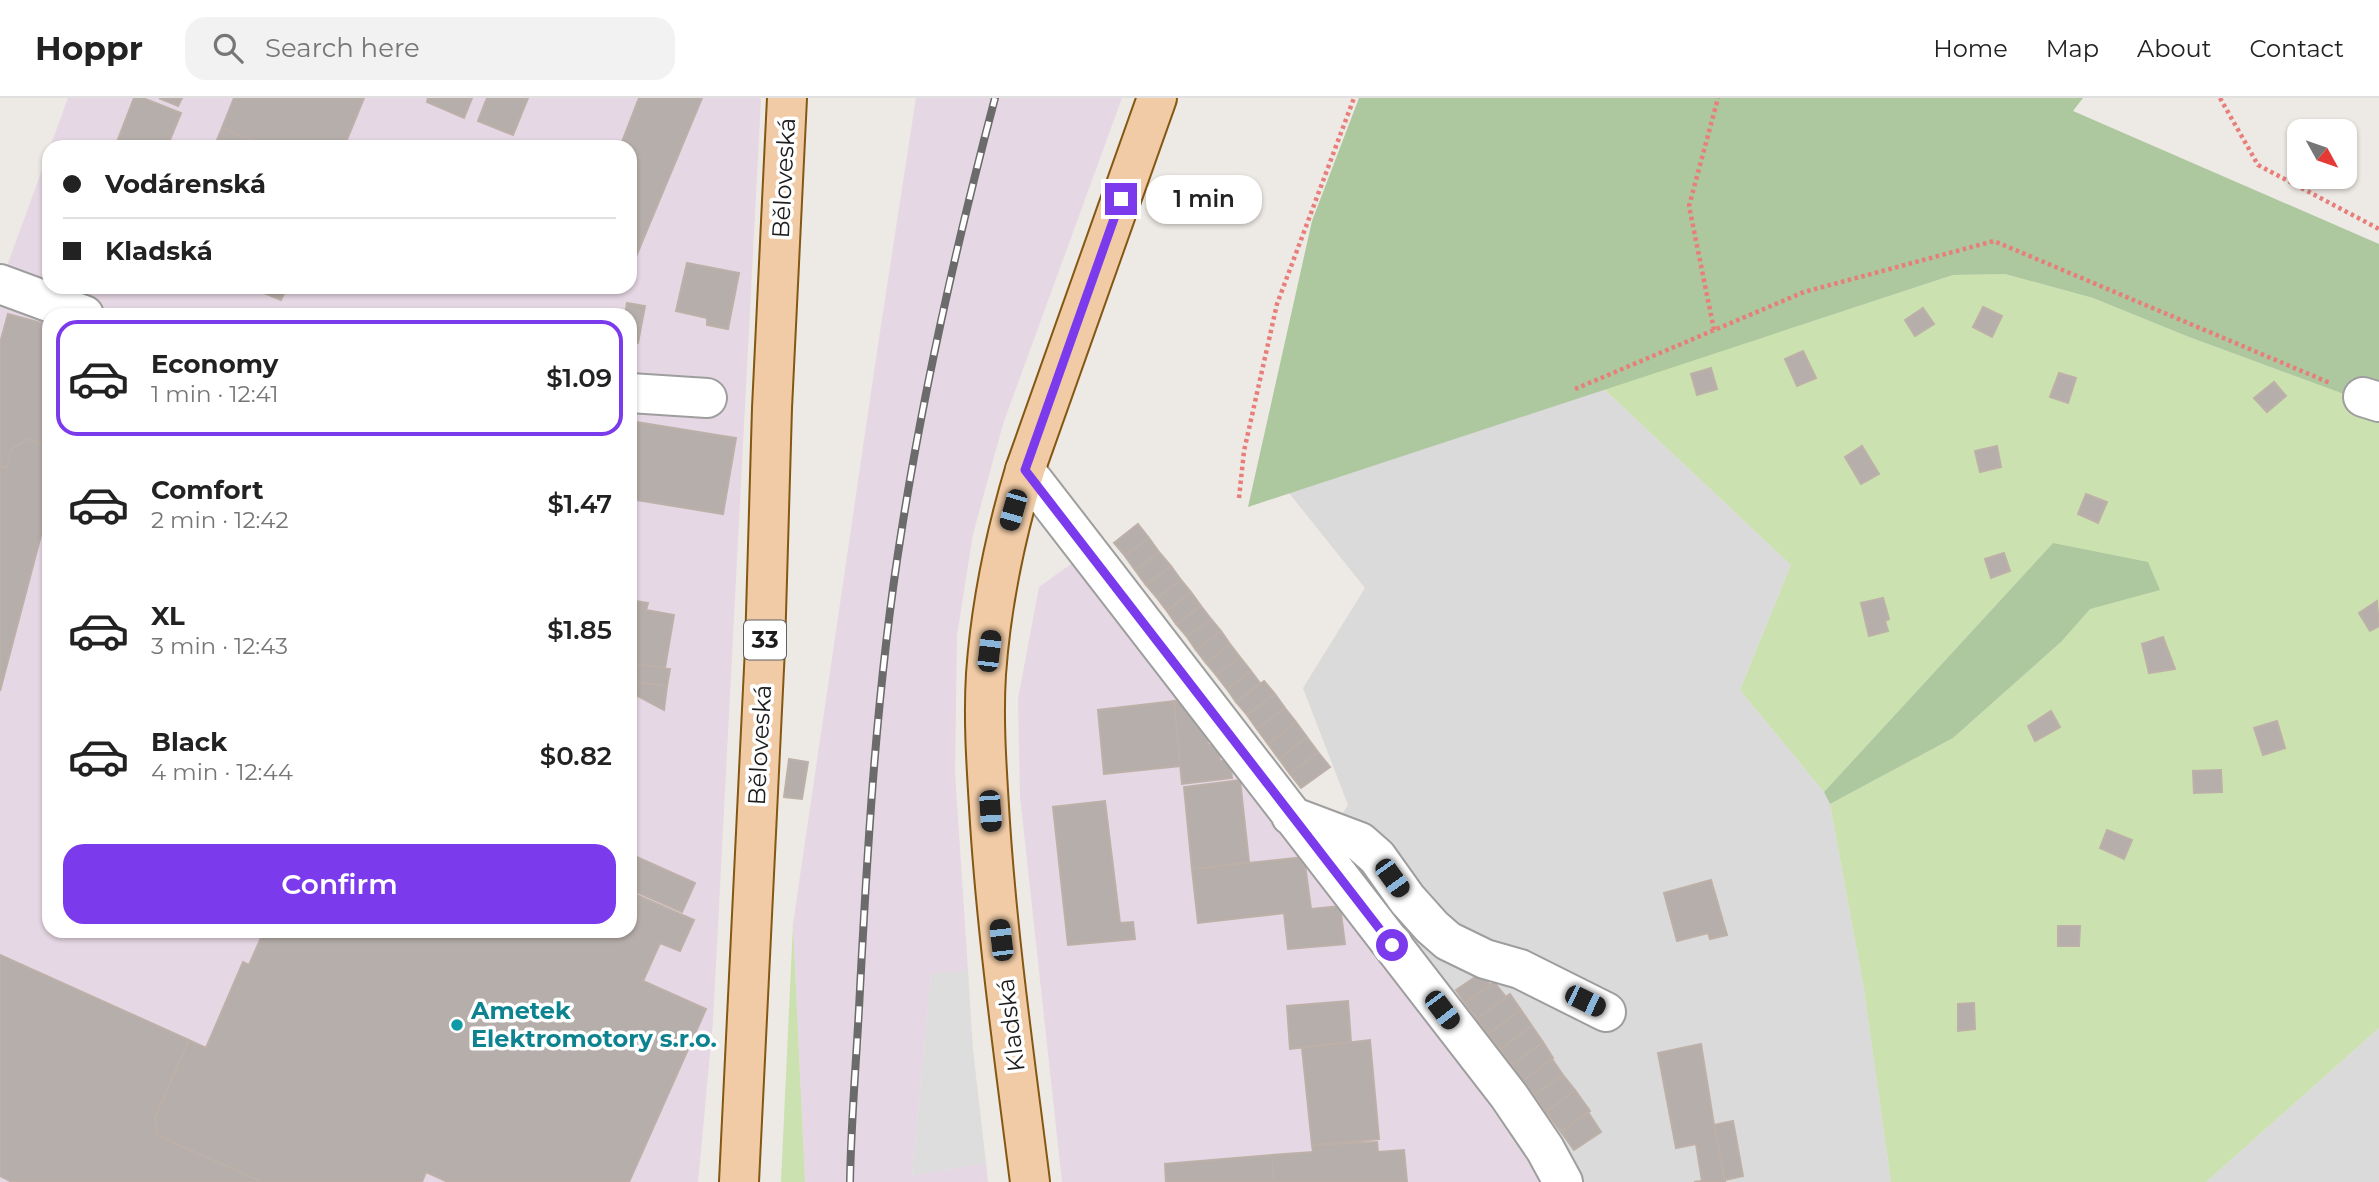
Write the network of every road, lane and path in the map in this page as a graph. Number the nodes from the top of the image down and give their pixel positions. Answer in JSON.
{"nodes":[{"id":1,"x":788,"y":98,"type":"edge"},
{"id":2,"x":1157,"y":98,"type":"edge"},
{"id":3,"x":1354,"y":98,"type":"edge"},
{"id":4,"x":1718,"y":98,"type":"edge"},
{"id":5,"x":2220,"y":98,"type":"edge"},
{"id":6,"x":2379,"y":229,"type":"edge"},
{"id":7,"x":0,"y":284,"type":"edge"},
{"id":8,"x":64,"y":308,"type":"edge"},
{"id":9,"x":1714,"y":330,"type":"junction"},
{"id":10,"x":1575,"y":389,"type":"dead end"},
{"id":11,"x":637,"y":393,"type":"edge"},
{"id":12,"x":707,"y":398,"type":"dead end"},
{"id":13,"x":2371,"y":399,"type":"edge"},
{"id":14,"x":1025,"y":470,"type":"junction"},
{"id":15,"x":1239,"y":498,"type":"dead end"},
{"id":16,"x":1291,"y":816,"type":"junction"},
{"id":17,"x":1606,"y":1012,"type":"dead end"},
{"id":18,"x":739,"y":1182,"type":"edge"},
{"id":19,"x":1030,"y":1182,"type":"edge"},
{"id":20,"x":1563,"y":1182,"type":"edge"}],
"edges":[{"from":1,"to":18,"type":"main road","name":"Běloveská","number":"33"},
{"from":2,"to":14,"type":"main road","name":"Kladská"},
{"from":3,"to":15,"type":"path"},
{"from":4,"to":9,"type":"path"},
{"from":5,"to":6,"type":"path"},
{"from":7,"to":8,"type":"street"},
{"from":9,"to":10,"type":"path"},
{"from":9,"to":13,"type":"path"},
{"from":11,"to":12,"type":"street"},
{"from":14,"to":16,"type":"street"},
{"from":14,"to":19,"type":"main road","name":"Kladská"},
{"from":16,"to":17,"type":"street"},
{"from":16,"to":20,"type":"street"}]}
